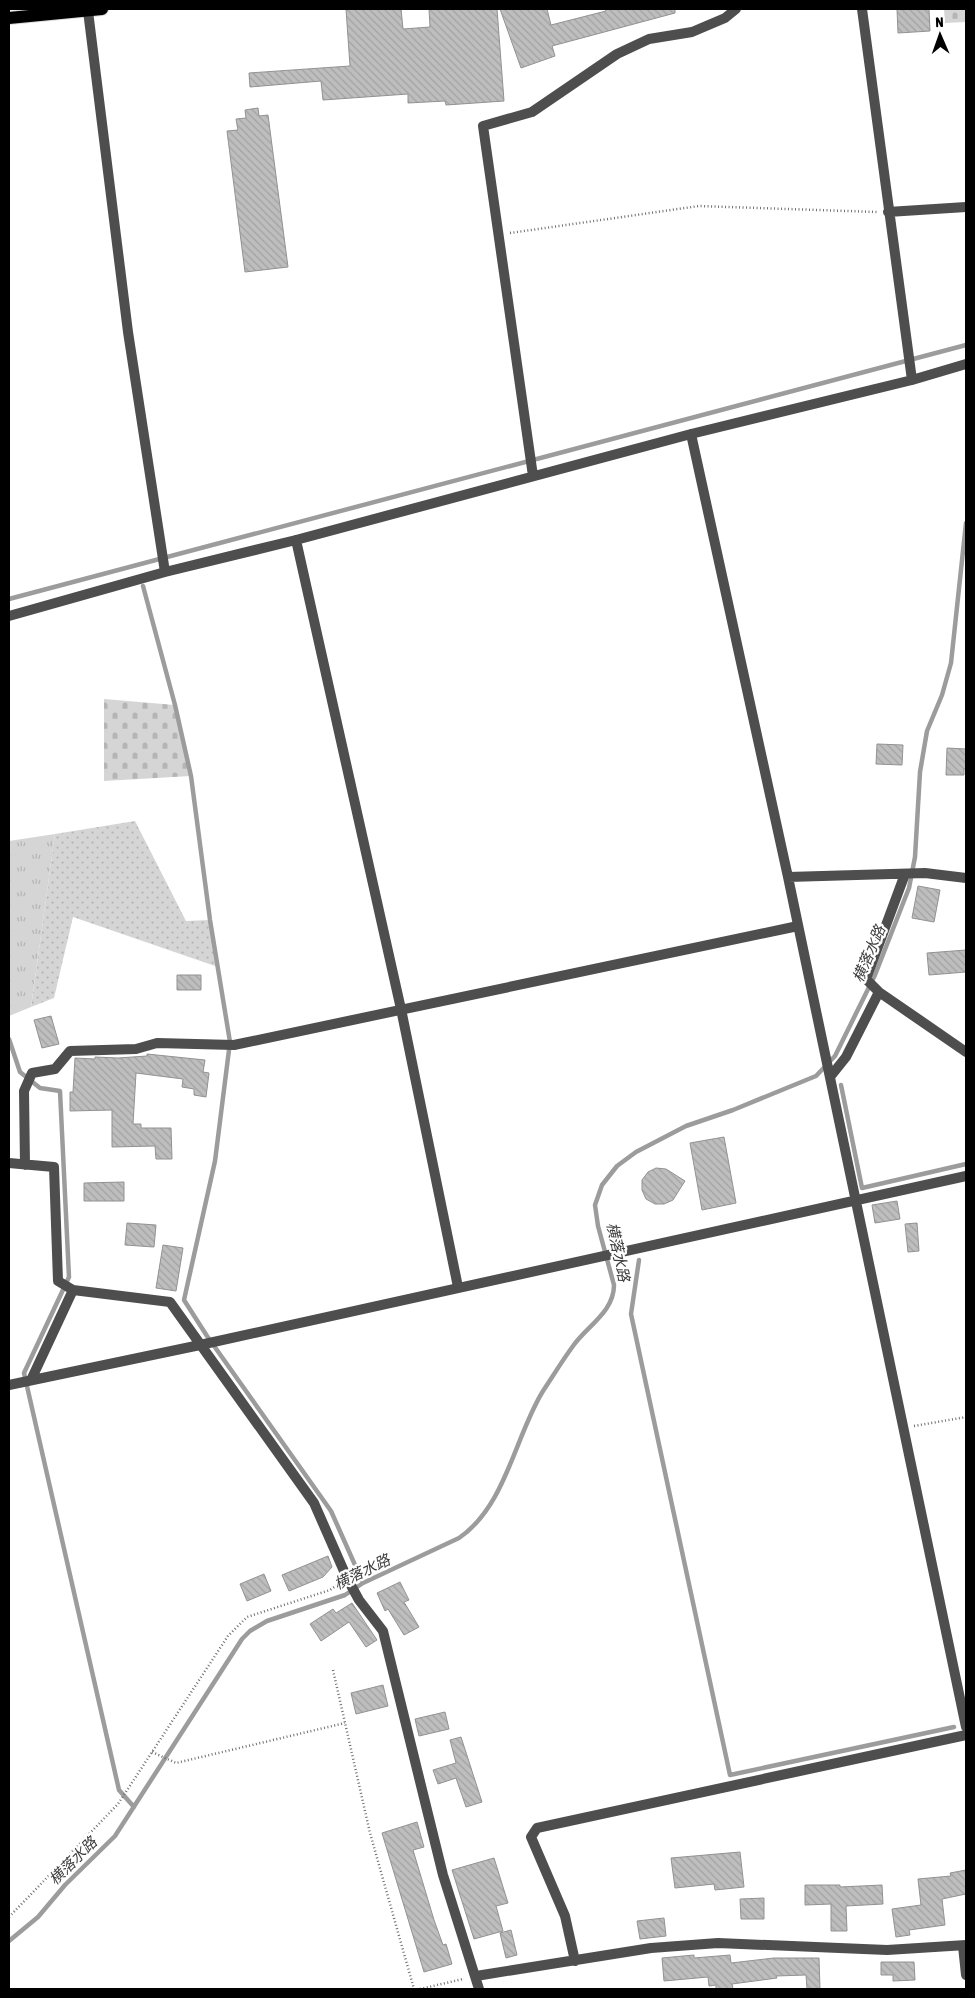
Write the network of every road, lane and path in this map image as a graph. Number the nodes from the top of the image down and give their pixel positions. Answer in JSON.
{"nodes":[{"id":1,"x":102,"y":9,"type":"edge"},
{"id":2,"x":736,"y":9,"type":"edge"},
{"id":3,"x":862,"y":9,"type":"edge"},
{"id":4,"x":88,"y":11,"type":"junction"},
{"id":5,"x":9,"y":18,"type":"edge"},
{"id":6,"x":966,"y":207,"type":"edge"},
{"id":7,"x":888,"y":212,"type":"junction"},
{"id":8,"x":498,"y":235,"type":"junction"},
{"id":9,"x":966,"y":364,"type":"edge"},
{"id":10,"x":912,"y":380,"type":"junction"},
{"id":11,"x":691,"y":434,"type":"junction"},
{"id":12,"x":533,"y":476,"type":"junction"},
{"id":13,"x":296,"y":540,"type":"junction"},
{"id":14,"x":165,"y":572,"type":"junction"},
{"id":15,"x":9,"y":616,"type":"edge"},
{"id":16,"x":905,"y":874,"type":"junction"},
{"id":17,"x":788,"y":877,"type":"junction"},
{"id":18,"x":966,"y":878,"type":"edge"},
{"id":19,"x":798,"y":926,"type":"junction"},
{"id":20,"x":880,"y":992,"type":"junction"},
{"id":21,"x":401,"y":1009,"type":"junction"},
{"id":22,"x":966,"y":1052,"type":"edge"},
{"id":23,"x":830,"y":1077,"type":"junction"},
{"id":24,"x":9,"y":1163,"type":"edge"},
{"id":25,"x":25,"y":1165,"type":"junction"},
{"id":26,"x":966,"y":1176,"type":"edge"},
{"id":27,"x":855,"y":1200,"type":"junction"},
{"id":28,"x":458,"y":1287,"type":"junction"},
{"id":29,"x":73,"y":1290,"type":"junction"},
{"id":30,"x":200,"y":1345,"type":"junction"},
{"id":31,"x":32,"y":1380,"type":"junction"},
{"id":32,"x":12,"y":1384,"type":"edge"},
{"id":33,"x":966,"y":1417,"type":"edge"},
{"id":34,"x":903,"y":1428,"type":"junction"},
{"id":35,"x":347,"y":1578,"type":"junction"},
{"id":36,"x":333,"y":1670,"type":"dead end"},
{"id":37,"x":345,"y":1723,"type":"junction"},
{"id":38,"x":966,"y":1726,"type":"edge"},
{"id":39,"x":966,"y":1735,"type":"edge"},
{"id":40,"x":152,"y":1752,"type":"junction"},
{"id":41,"x":9,"y":1917,"type":"edge"},
{"id":42,"x":964,"y":1946,"type":"edge"},
{"id":43,"x":575,"y":1961,"type":"junction"},
{"id":44,"x":966,"y":1975,"type":"edge"},
{"id":45,"x":476,"y":1976,"type":"junction"},
{"id":46,"x":414,"y":1989,"type":"edge"},
{"id":47,"x":420,"y":1989,"type":"edge"},
{"id":48,"x":479,"y":1989,"type":"edge"}],
"edges":[{"from":1,"to":4,"type":"main road"},
{"from":2,"to":8,"type":"street"},
{"from":3,"to":7,"type":"street"},
{"from":4,"to":5,"type":"main road"},
{"from":4,"to":14,"type":"street"},
{"from":6,"to":7,"type":"street"},
{"from":7,"to":8,"type":"path"},
{"from":7,"to":10,"type":"street"},
{"from":8,"to":12,"type":"street"},
{"from":9,"to":10,"type":"street"},
{"from":10,"to":11,"type":"street"},
{"from":11,"to":12,"type":"street"},
{"from":11,"to":17,"type":"street"},
{"from":12,"to":13,"type":"street"},
{"from":13,"to":14,"type":"street"},
{"from":13,"to":21,"type":"street"},
{"from":14,"to":15,"type":"street"},
{"from":16,"to":17,"type":"street"},
{"from":16,"to":18,"type":"street"},
{"from":16,"to":20,"type":"street"},
{"from":17,"to":19,"type":"street"},
{"from":19,"to":21,"type":"street"},
{"from":19,"to":23,"type":"street"},
{"from":20,"to":22,"type":"street"},
{"from":20,"to":23,"type":"street"},
{"from":21,"to":25,"type":"street"},
{"from":21,"to":28,"type":"street"},
{"from":23,"to":27,"type":"street"},
{"from":24,"to":25,"type":"street"},
{"from":25,"to":29,"type":"street"},
{"from":26,"to":27,"type":"street"},
{"from":27,"to":28,"type":"street"},
{"from":27,"to":34,"type":"street"},
{"from":28,"to":30,"type":"street"},
{"from":29,"to":30,"type":"street"},
{"from":29,"to":31,"type":"street"},
{"from":30,"to":31,"type":"street"},
{"from":30,"to":35,"type":"street"},
{"from":31,"to":32,"type":"street"},
{"from":33,"to":34,"type":"path"},
{"from":34,"to":38,"type":"street"},
{"from":35,"to":40,"type":"path"},
{"from":35,"to":45,"type":"street"},
{"from":36,"to":37,"type":"path"},
{"from":37,"to":40,"type":"path"},
{"from":37,"to":46,"type":"path"},
{"from":39,"to":43,"type":"street"},
{"from":40,"to":41,"type":"path"},
{"from":42,"to":43,"type":"street"},
{"from":42,"to":44,"type":"street"},
{"from":43,"to":45,"type":"street"},
{"from":45,"to":47,"type":"path"},
{"from":45,"to":48,"type":"street"}]}
